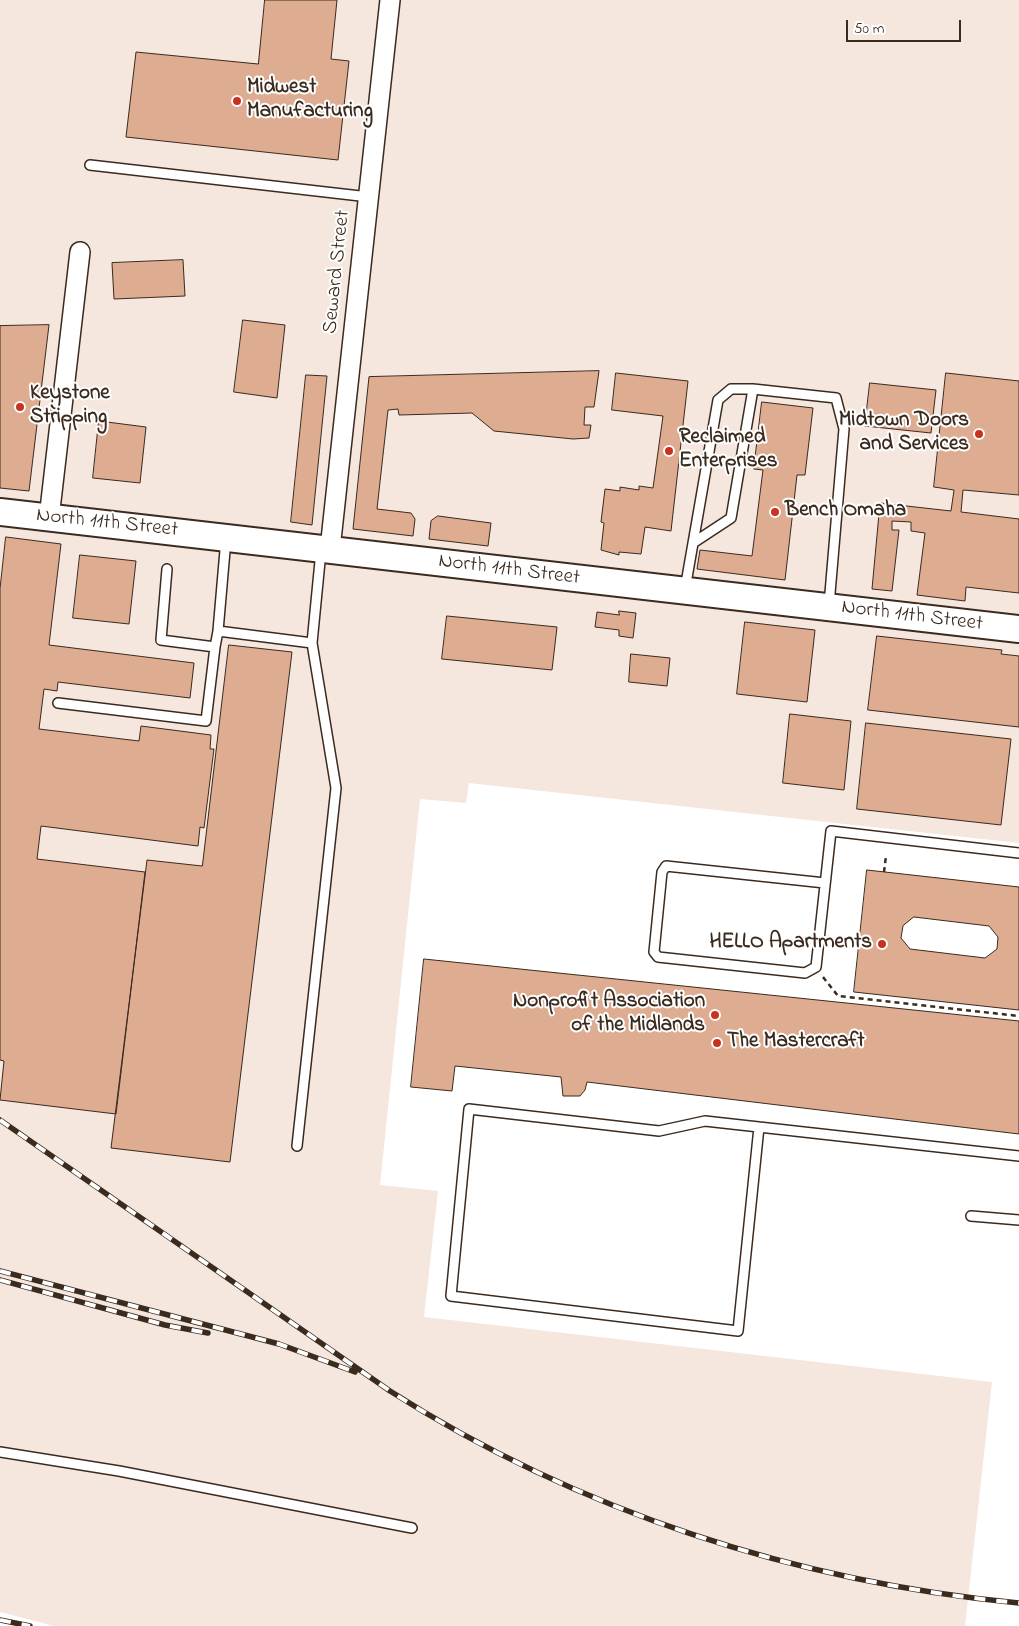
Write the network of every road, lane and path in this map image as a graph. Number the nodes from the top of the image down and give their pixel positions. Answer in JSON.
{"nodes":[{"id":1,"x":390,"y":0,"type":"edge"},
{"id":2,"x":90,"y":165,"type":"dead end"},
{"id":3,"x":369,"y":197,"type":"junction"},
{"id":4,"x":80,"y":252,"type":"dead end"},
{"id":5,"x":753,"y":389,"type":"junction"},
{"id":6,"x":0,"y":512,"type":"edge"},
{"id":7,"x":49,"y":518,"type":"junction"},
{"id":8,"x":226,"y":538,"type":"junction"},
{"id":9,"x":693,"y":543,"type":"junction"},
{"id":10,"x":325,"y":549,"type":"junction"},
{"id":11,"x":167,"y":569,"type":"dead end"},
{"id":12,"x":684,"y":591,"type":"junction"},
{"id":13,"x":828,"y":607,"type":"junction"},
{"id":14,"x":1019,"y":629,"type":"edge"},
{"id":15,"x":218,"y":631,"type":"junction"},
{"id":16,"x":312,"y":643,"type":"junction"},
{"id":17,"x":215,"y":647,"type":"junction"},
{"id":18,"x":58,"y":703,"type":"dead end"},
{"id":19,"x":1019,"y":853,"type":"edge"},
{"id":20,"x":886,"y":856,"type":"dead end"},
{"id":21,"x":884,"y":872,"type":"dead end"},
{"id":22,"x":825,"y":883,"type":"junction"},
{"id":23,"x":816,"y":968,"type":"junction"},
{"id":24,"x":1019,"y":1016,"type":"edge"},
{"id":25,"x":760,"y":1127,"type":"junction"},
{"id":26,"x":296,"y":1146,"type":"dead end"},
{"id":27,"x":1019,"y":1156,"type":"edge"},
{"id":28,"x":972,"y":1216,"type":"dead end"},
{"id":29,"x":1019,"y":1220,"type":"edge"},
{"id":30,"x":0,"y":1452,"type":"edge"},
{"id":31,"x":412,"y":1528,"type":"dead end"}],
"edges":[{"from":1,"to":3,"type":"street","name":"Seward Street"},
{"from":2,"to":3,"type":"lane"},
{"from":3,"to":10,"type":"street","name":"Seward Street"},
{"from":4,"to":7,"type":"street"},
{"from":5,"to":9,"type":"lane"},
{"from":5,"to":9,"type":"lane"},
{"from":5,"to":13,"type":"lane"},
{"from":6,"to":7,"type":"street","name":"North 11th Street"},
{"from":7,"to":8,"type":"street","name":"North 11th Street"},
{"from":8,"to":10,"type":"street","name":"North 11th Street"},
{"from":8,"to":15,"type":"lane"},
{"from":9,"to":12,"type":"lane"},
{"from":10,"to":12,"type":"street","name":"North 11th Street"},
{"from":10,"to":16,"type":"lane"},
{"from":11,"to":17,"type":"lane"},
{"from":12,"to":13,"type":"street","name":"North 11th Street"},
{"from":13,"to":14,"type":"street","name":"North 11th Street"},
{"from":15,"to":16,"type":"lane"},
{"from":15,"to":17,"type":"lane"},
{"from":16,"to":26,"type":"lane"},
{"from":17,"to":18,"type":"lane"},
{"from":19,"to":22,"type":"lane"},
{"from":20,"to":21,"type":"path"},
{"from":22,"to":23,"type":"lane"},
{"from":22,"to":23,"type":"lane"},
{"from":23,"to":24,"type":"path"},
{"from":25,"to":25,"type":"lane"},
{"from":25,"to":27,"type":"lane"},
{"from":28,"to":29,"type":"lane"},
{"from":30,"to":31,"type":"lane"}]}
